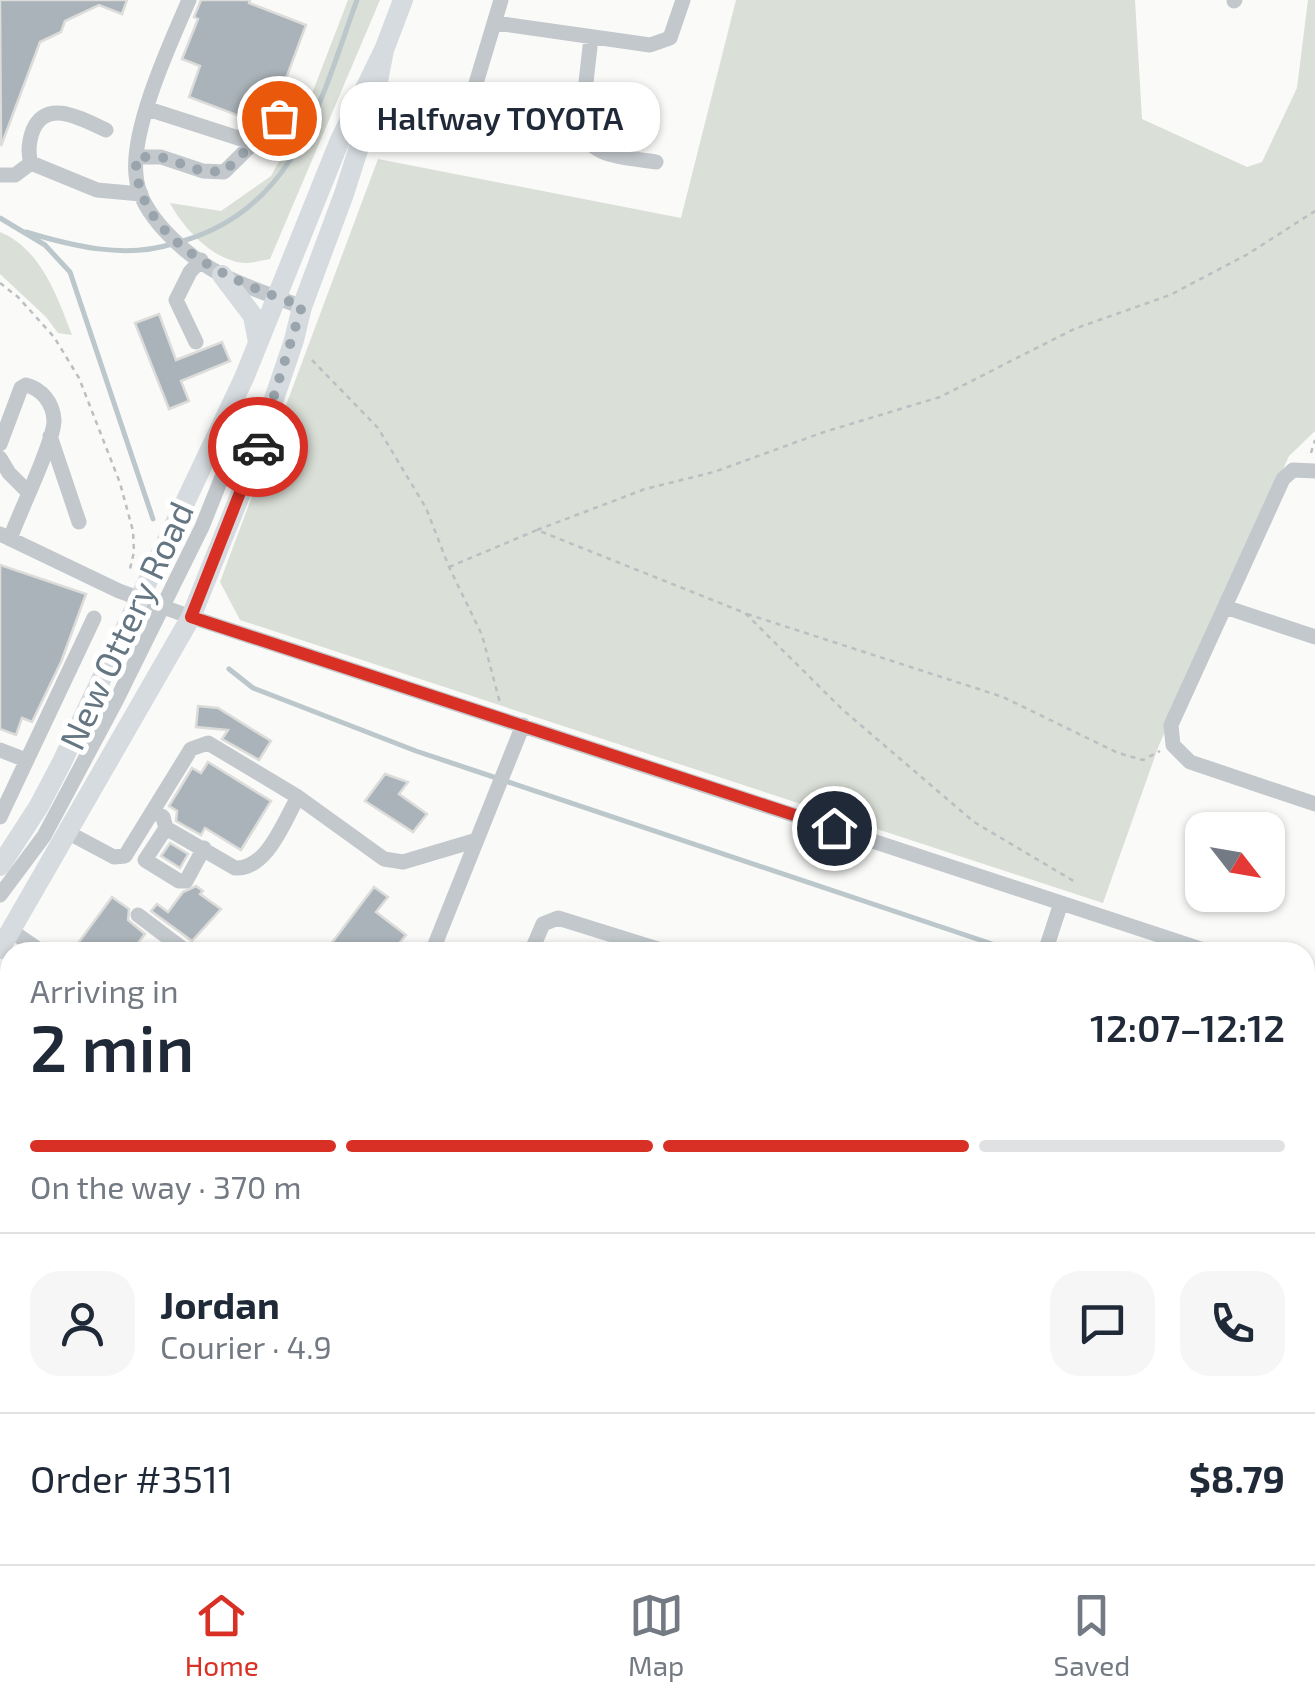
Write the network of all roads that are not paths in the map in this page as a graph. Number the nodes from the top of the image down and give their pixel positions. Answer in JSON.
{"nodes":[{"id":1,"x":189,"y":0,"type":"edge"},
{"id":2,"x":403,"y":0,"type":"edge"},
{"id":3,"x":501,"y":0,"type":"edge"},
{"id":4,"x":683,"y":0,"type":"edge"},
{"id":5,"x":496,"y":23,"type":"junction"},
{"id":6,"x":591,"y":38,"type":"junction"},
{"id":7,"x":384,"y":50,"type":"junction"},
{"id":8,"x":296,"y":91,"type":"dead end"},
{"id":9,"x":148,"y":109,"type":"junction"},
{"id":10,"x":106,"y":130,"type":"dead end"},
{"id":11,"x":462,"y":130,"type":"dead end"},
{"id":12,"x":254,"y":143,"type":"junction"},
{"id":13,"x":136,"y":157,"type":"junction"},
{"id":14,"x":656,"y":162,"type":"dead end"},
{"id":15,"x":31,"y":163,"type":"junction"},
{"id":16,"x":0,"y":175,"type":"edge"},
{"id":17,"x":141,"y":194,"type":"junction"},
{"id":18,"x":197,"y":257,"type":"junction"},
{"id":19,"x":222,"y":275,"type":"junction"},
{"id":20,"x":278,"y":298,"type":"junction"},
{"id":21,"x":302,"y":306,"type":"junction"},
{"id":22,"x":196,"y":342,"type":"dead end"},
{"id":23,"x":258,"y":344,"type":"junction"},
{"id":24,"x":50,"y":436,"type":"junction"},
{"id":25,"x":0,"y":444,"type":"edge"},
{"id":26,"x":234,"y":447,"type":"dead end"},
{"id":27,"x":0,"y":458,"type":"edge"},
{"id":28,"x":1315,"y":471,"type":"edge"},
{"id":29,"x":27,"y":491,"type":"junction"},
{"id":30,"x":79,"y":522,"type":"dead end"},
{"id":31,"x":5,"y":537,"type":"edge"},
{"id":32,"x":139,"y":598,"type":"junction"},
{"id":33,"x":163,"y":607,"type":"junction"},
{"id":34,"x":1225,"y":607,"type":"junction"},
{"id":35,"x":191,"y":617,"type":"junction"},
{"id":36,"x":94,"y":618,"type":"dead end"},
{"id":37,"x":1315,"y":637,"type":"edge"},
{"id":38,"x":523,"y":725,"type":"junction"},
{"id":39,"x":0,"y":750,"type":"edge"},
{"id":40,"x":26,"y":760,"type":"junction"},
{"id":41,"x":298,"y":797,"type":"junction"},
{"id":42,"x":1315,"y":804,"type":"edge"},
{"id":43,"x":153,"y":811,"type":"junction"},
{"id":44,"x":0,"y":817,"type":"edge"},
{"id":45,"x":166,"y":828,"type":"junction"},
{"id":46,"x":67,"y":832,"type":"junction"},
{"id":47,"x":477,"y":840,"type":"junction"},
{"id":48,"x":204,"y":848,"type":"junction"},
{"id":49,"x":0,"y":866,"type":"edge"},
{"id":50,"x":0,"y":895,"type":"edge"},
{"id":51,"x":1061,"y":903,"type":"junction"},
{"id":52,"x":138,"y":915,"type":"dead end"},
{"id":53,"x":10,"y":930,"type":"junction"},
{"id":54,"x":4,"y":942,"type":"edge"},
{"id":55,"x":27,"y":942,"type":"edge"},
{"id":56,"x":174,"y":942,"type":"edge"},
{"id":57,"x":436,"y":942,"type":"edge"},
{"id":58,"x":535,"y":942,"type":"edge"},
{"id":59,"x":635,"y":942,"type":"edge"},
{"id":60,"x":1048,"y":942,"type":"edge"},
{"id":61,"x":1180,"y":942,"type":"edge"},
{"id":62,"x":0,"y":1026,"type":"edge"},
{"id":63,"x":0,"y":1036,"type":"edge"}],
"edges":[{"from":1,"to":9,"type":"street"},
{"from":2,"to":7,"type":"main road","name":"New Ottery Road"},
{"from":3,"to":5,"type":"street"},
{"from":4,"to":6,"type":"street"},
{"from":5,"to":6,"type":"street"},
{"from":5,"to":11,"type":"street"},
{"from":6,"to":14,"type":"street"},
{"from":7,"to":20,"type":"main road","name":"New Ottery Road"},
{"from":7,"to":21,"type":"main road","name":"New Ottery Road"},
{"from":8,"to":12,"type":"street"},
{"from":9,"to":12,"type":"street"},
{"from":9,"to":13,"type":"street"},
{"from":10,"to":15,"type":"street"},
{"from":12,"to":13,"type":"street"},
{"from":13,"to":17,"type":"street"},
{"from":15,"to":16,"type":"street"},
{"from":15,"to":17,"type":"street"},
{"from":17,"to":18,"type":"street"},
{"from":18,"to":19,"type":"street"},
{"from":18,"to":22,"type":"street"},
{"from":19,"to":20,"type":"street"},
{"from":19,"to":23,"type":"main road"},
{"from":20,"to":21,"type":"street"},
{"from":20,"to":23,"type":"main road","name":"New Ottery Road"},
{"from":21,"to":35,"type":"main road","name":"New Ottery Road"},
{"from":23,"to":32,"type":"main road","name":"New Ottery Road"},
{"from":24,"to":25,"type":"street"},
{"from":24,"to":29,"type":"street"},
{"from":24,"to":30,"type":"street"},
{"from":26,"to":33,"type":"street"},
{"from":27,"to":29,"type":"street"},
{"from":28,"to":34,"type":"street"},
{"from":29,"to":31,"type":"street"},
{"from":31,"to":32,"type":"street"},
{"from":32,"to":33,"type":"street"},
{"from":32,"to":49,"type":"main road","name":"New Ottery Road"},
{"from":33,"to":35,"type":"street"},
{"from":33,"to":50,"type":"street"},
{"from":34,"to":37,"type":"street"},
{"from":34,"to":42,"type":"street"},
{"from":35,"to":38,"type":"street"},
{"from":35,"to":46,"type":"main road","name":"New Ottery Road"},
{"from":36,"to":40,"type":"street"},
{"from":38,"to":47,"type":"street"},
{"from":38,"to":51,"type":"street"},
{"from":39,"to":40,"type":"street"},
{"from":40,"to":44,"type":"street"},
{"from":41,"to":43,"type":"street"},
{"from":41,"to":47,"type":"street"},
{"from":41,"to":48,"type":"street"},
{"from":43,"to":45,"type":"street"},
{"from":43,"to":46,"type":"street"},
{"from":45,"to":48,"type":"street"},
{"from":45,"to":48,"type":"street"},
{"from":46,"to":53,"type":"main road","name":"New Ottery Road"},
{"from":47,"to":57,"type":"street"},
{"from":51,"to":60,"type":"street"},
{"from":51,"to":61,"type":"street"},
{"from":52,"to":56,"type":"street"},
{"from":53,"to":54,"type":"main road","name":"New Ottery Road"},
{"from":53,"to":55,"type":"street"},
{"from":58,"to":59,"type":"street"},
{"from":62,"to":63,"type":"street"}]}
